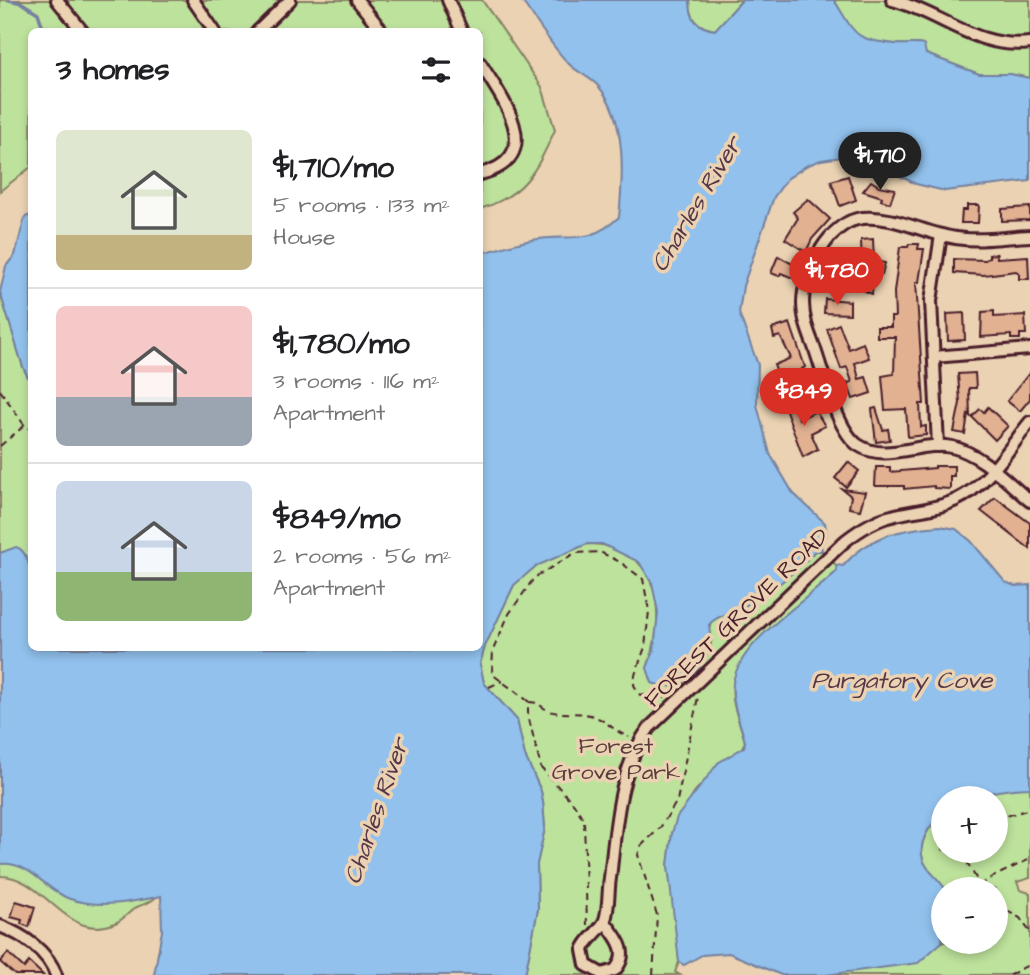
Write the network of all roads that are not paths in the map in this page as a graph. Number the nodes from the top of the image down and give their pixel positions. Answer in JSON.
{"nodes":[{"id":1,"x":57,"y":0,"type":"edge"},
{"id":2,"x":193,"y":0,"type":"edge"},
{"id":3,"x":290,"y":0,"type":"edge"},
{"id":4,"x":356,"y":0,"type":"edge"},
{"id":5,"x":448,"y":0,"type":"edge"},
{"id":6,"x":892,"y":0,"type":"edge"},
{"id":7,"x":909,"y":2,"type":"edge"},
{"id":8,"x":80,"y":28,"type":"edge"},
{"id":9,"x":213,"y":28,"type":"edge"},
{"id":10,"x":261,"y":28,"type":"edge"},
{"id":11,"x":380,"y":28,"type":"edge"},
{"id":12,"x":460,"y":28,"type":"edge"},
{"id":13,"x":1030,"y":43,"type":"edge"},
{"id":14,"x":483,"y":68,"type":"edge"},
{"id":15,"x":483,"y":173,"type":"edge"},
{"id":16,"x":941,"y":235,"type":"junction"},
{"id":17,"x":1030,"y":236,"type":"edge"},
{"id":18,"x":1030,"y":349,"type":"edge"},
{"id":19,"x":934,"y":357,"type":"junction"},
{"id":20,"x":1030,"y":422,"type":"edge"},
{"id":21,"x":938,"y":446,"type":"junction"},
{"id":22,"x":992,"y":470,"type":"junction"},
{"id":23,"x":1030,"y":501,"type":"edge"},
{"id":24,"x":605,"y":922,"type":"junction"},
{"id":25,"x":0,"y":926,"type":"edge"},
{"id":26,"x":605,"y":974,"type":"edge"},
{"id":27,"x":56,"y":975,"type":"edge"}],
"edges":[{"from":1,"to":8,"type":"street"},
{"from":2,"to":9,"type":"street"},
{"from":3,"to":10,"type":"street"},
{"from":4,"to":11,"type":"street"},
{"from":5,"to":12,"type":"street"},
{"from":6,"to":7,"type":"street"},
{"from":7,"to":13,"type":"street"},
{"from":14,"to":15,"type":"street"},
{"from":16,"to":17,"type":"street"},
{"from":16,"to":19,"type":"street"},
{"from":16,"to":21,"type":"street"},
{"from":18,"to":19,"type":"street"},
{"from":19,"to":21,"type":"street"},
{"from":20,"to":22,"type":"street","name":"FOREST GROVE ROAD"},
{"from":21,"to":22,"type":"street"},
{"from":22,"to":23,"type":"street"},
{"from":22,"to":24,"type":"street","name":"FOREST GROVE ROAD"},
{"from":24,"to":26,"type":"street"},
{"from":24,"to":26,"type":"street"},
{"from":25,"to":27,"type":"street"}]}
